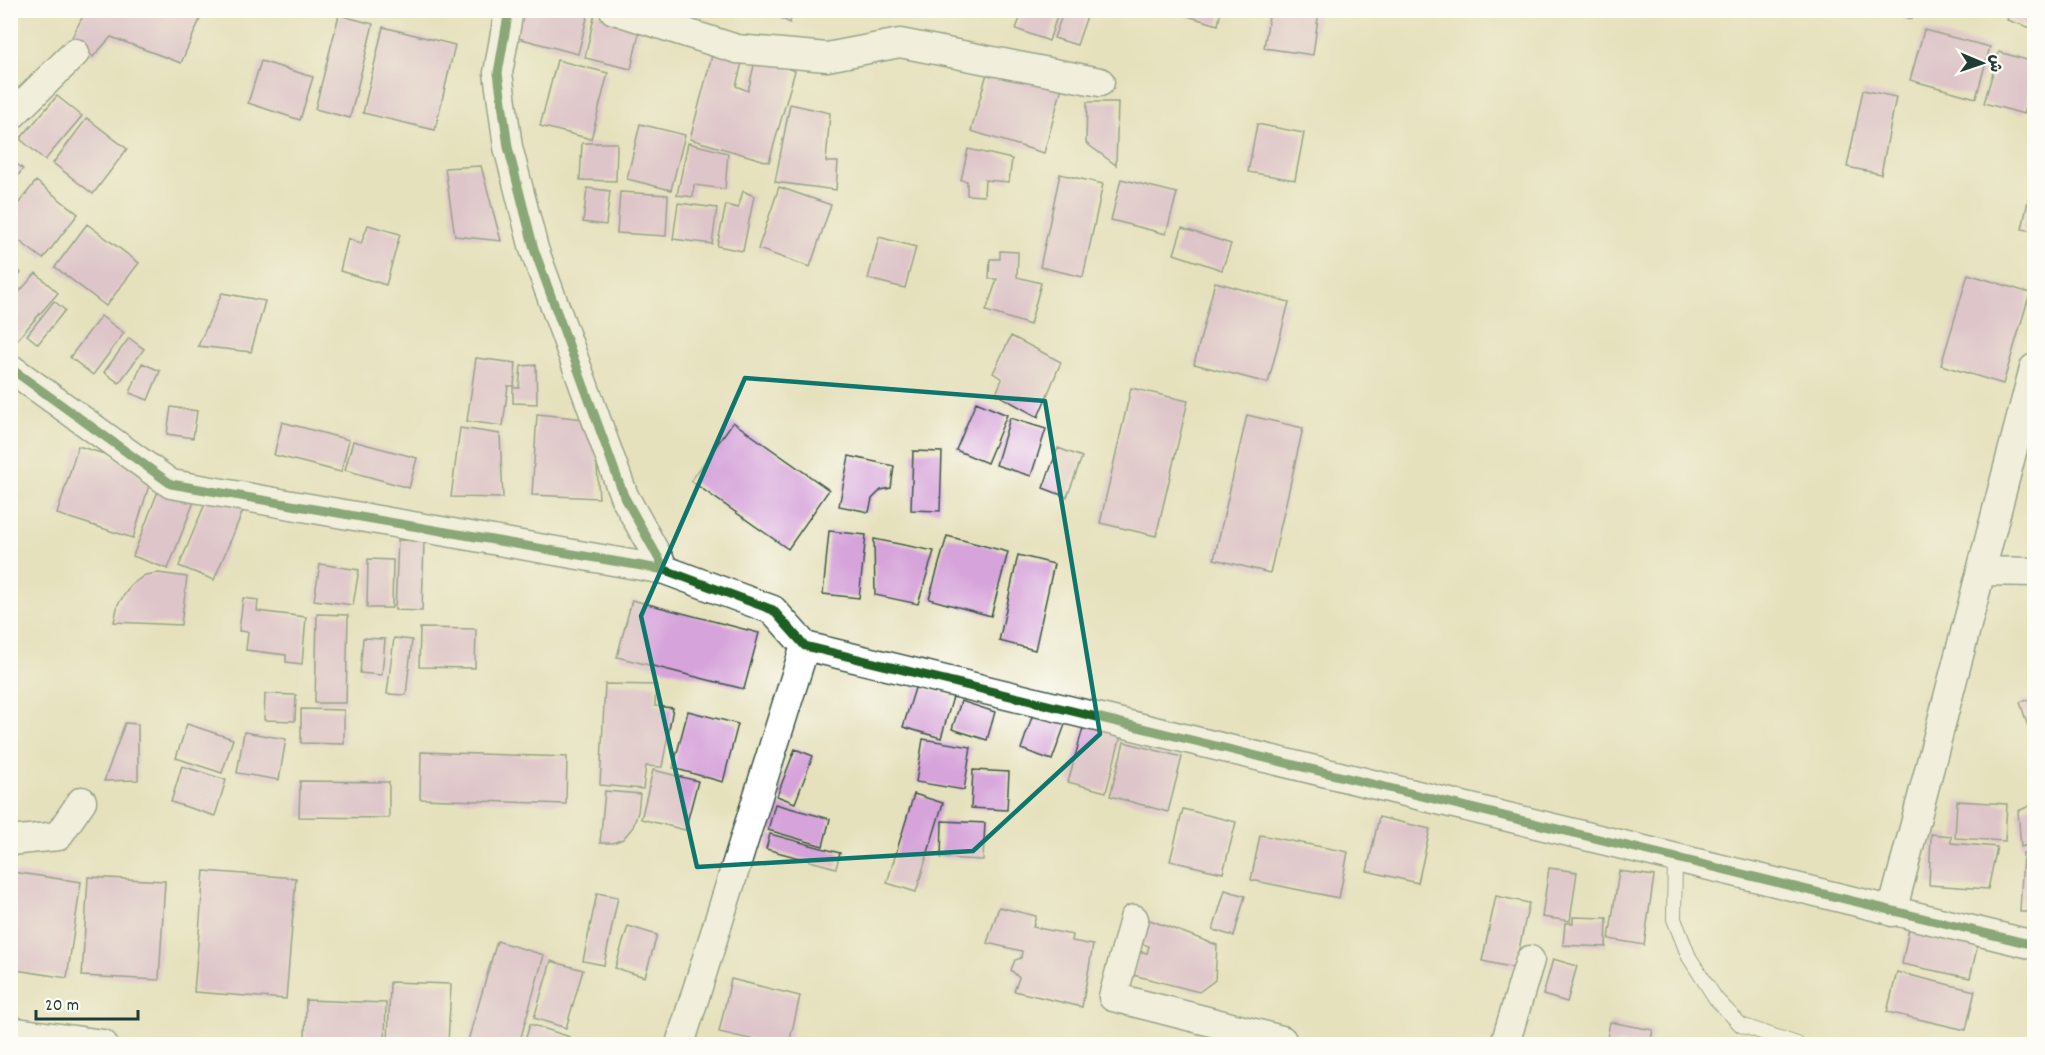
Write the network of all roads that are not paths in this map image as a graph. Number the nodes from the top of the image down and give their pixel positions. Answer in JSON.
{"nodes":[{"id":1,"x":509,"y":10,"type":"edge"},
{"id":2,"x":614,"y":10,"type":"edge"},
{"id":3,"x":75,"y":52,"type":"dead end"},
{"id":4,"x":1100,"y":82,"type":"dead end"},
{"id":5,"x":10,"y":117,"type":"edge"},
{"id":6,"x":10,"y":368,"type":"edge"},
{"id":7,"x":2034,"y":368,"type":"edge"},
{"id":8,"x":665,"y":570,"type":"junction"},
{"id":9,"x":1981,"y":571,"type":"junction"},
{"id":10,"x":2034,"y":572,"type":"edge"},
{"id":11,"x":805,"y":646,"type":"junction"},
{"id":12,"x":82,"y":801,"type":"dead end"},
{"id":13,"x":10,"y":841,"type":"edge"},
{"id":14,"x":1675,"y":859,"type":"junction"},
{"id":15,"x":1892,"y":912,"type":"junction"},
{"id":16,"x":1134,"y":919,"type":"dead end"},
{"id":17,"x":2034,"y":945,"type":"edge"},
{"id":18,"x":1530,"y":960,"type":"dead end"},
{"id":19,"x":10,"y":1031,"type":"edge"},
{"id":20,"x":103,"y":1044,"type":"edge"},
{"id":21,"x":680,"y":1044,"type":"edge"},
{"id":22,"x":1280,"y":1044,"type":"edge"},
{"id":23,"x":1505,"y":1044,"type":"edge"},
{"id":24,"x":1797,"y":1044,"type":"edge"}],
"edges":[{"from":1,"to":8,"type":"street"},
{"from":2,"to":4,"type":"street"},
{"from":3,"to":5,"type":"street"},
{"from":6,"to":8,"type":"street"},
{"from":7,"to":9,"type":"street"},
{"from":8,"to":11,"type":"street"},
{"from":9,"to":10,"type":"street"},
{"from":9,"to":15,"type":"street"},
{"from":11,"to":14,"type":"street"},
{"from":11,"to":21,"type":"street"},
{"from":12,"to":13,"type":"street"},
{"from":14,"to":15,"type":"street"},
{"from":14,"to":24,"type":"lane"},
{"from":15,"to":17,"type":"street"},
{"from":16,"to":22,"type":"street"},
{"from":18,"to":23,"type":"street"},
{"from":19,"to":20,"type":"street"}]}
